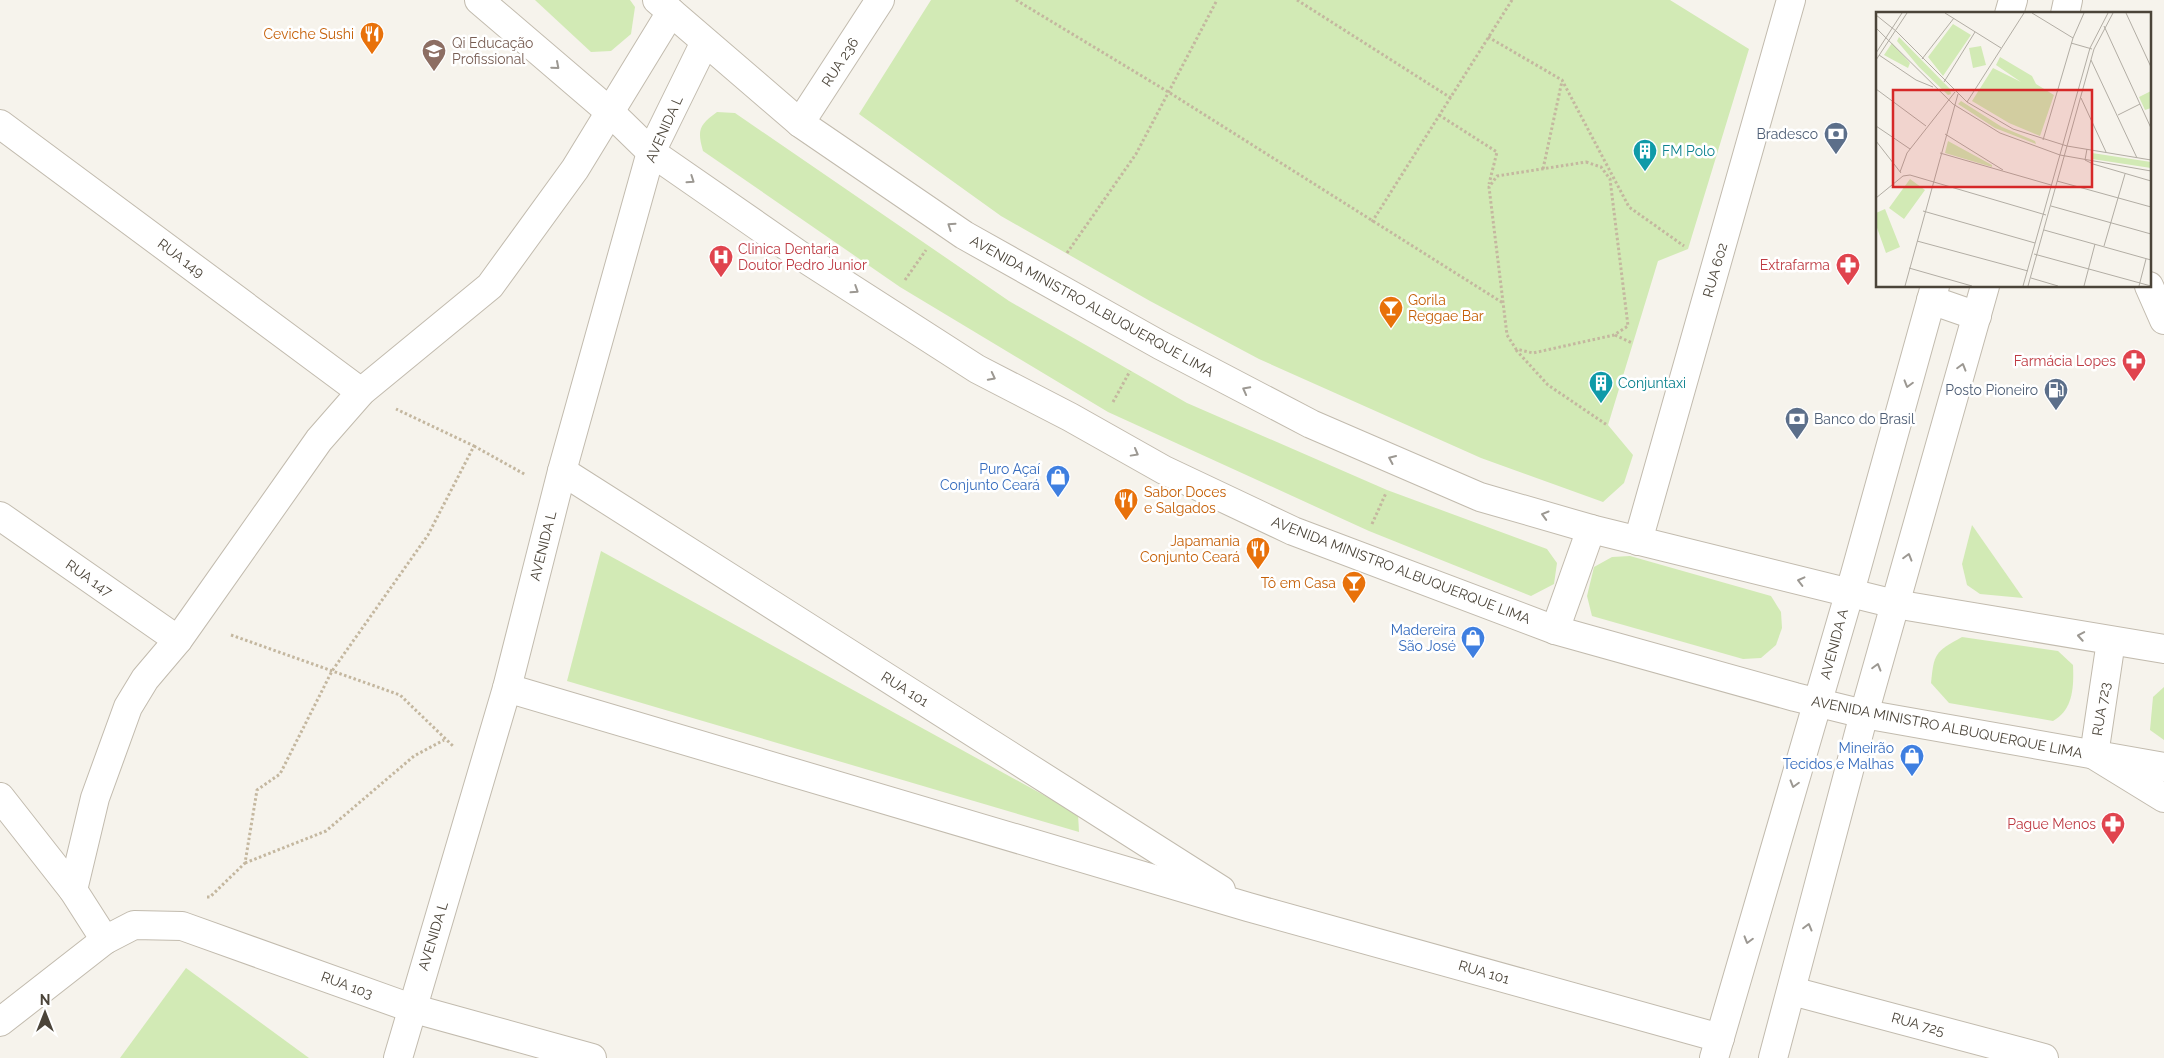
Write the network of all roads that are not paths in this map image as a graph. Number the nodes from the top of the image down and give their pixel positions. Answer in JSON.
{"nodes":[{"id":1,"x":480,"y":0,"type":"edge"},
{"id":2,"x":880,"y":0,"type":"edge"},
{"id":3,"x":1791,"y":0,"type":"edge"},
{"id":4,"x":664,"y":6,"type":"edge"},
{"id":5,"x":705,"y":42,"type":"junction"},
{"id":6,"x":610,"y":112,"type":"junction"},
{"id":7,"x":800,"y":123,"type":"junction"},
{"id":8,"x":0,"y":124,"type":"edge"},
{"id":9,"x":651,"y":152,"type":"junction"},
{"id":10,"x":1984,"y":288,"type":"edge"},
{"id":11,"x":2150,"y":288,"type":"edge"},
{"id":12,"x":1933,"y":293,"type":"edge"},
{"id":13,"x":1976,"y":316,"type":"junction"},
{"id":14,"x":2164,"y":320,"type":"edge"},
{"id":15,"x":361,"y":392,"type":"junction"},
{"id":16,"x":562,"y":471,"type":"junction"},
{"id":17,"x":0,"y":516,"type":"edge"},
{"id":18,"x":1592,"y":529,"type":"junction"},
{"id":19,"x":1638,"y":541,"type":"junction"},
{"id":20,"x":1848,"y":592,"type":"junction"},
{"id":21,"x":1895,"y":604,"type":"junction"},
{"id":22,"x":1556,"y":630,"type":"junction"},
{"id":23,"x":178,"y":640,"type":"junction"},
{"id":24,"x":2111,"y":641,"type":"junction"},
{"id":25,"x":2164,"y":649,"type":"edge"},
{"id":26,"x":507,"y":688,"type":"junction"},
{"id":27,"x":1818,"y":703,"type":"junction"},
{"id":28,"x":1864,"y":714,"type":"junction"},
{"id":29,"x":2094,"y":755,"type":"junction"},
{"id":30,"x":2164,"y":768,"type":"edge"},
{"id":31,"x":0,"y":797,"type":"edge"},
{"id":32,"x":2164,"y":798,"type":"edge"},
{"id":33,"x":73,"y":890,"type":"junction"},
{"id":34,"x":1248,"y":907,"type":"junction"},
{"id":35,"x":106,"y":940,"type":"junction"},
{"id":36,"x":1792,"y":991,"type":"junction"},
{"id":37,"x":411,"y":1008,"type":"junction"},
{"id":38,"x":0,"y":1022,"type":"edge"},
{"id":39,"x":1717,"y":1048,"type":"edge"},
{"id":40,"x":398,"y":1058,"type":"edge"},
{"id":41,"x":592,"y":1058,"type":"edge"},
{"id":42,"x":1773,"y":1058,"type":"edge"},
{"id":43,"x":2044,"y":1058,"type":"edge"}],
"edges":[{"from":1,"to":6,"type":"street","name":"AVENIDA MINISTRO ALBUQUERQUE LIMA","one_way":true},
{"from":2,"to":7,"type":"street","name":"RUA 236"},
{"from":3,"to":19,"type":"street","name":"RUA 602"},
{"from":4,"to":5,"type":"street","name":"AVENIDA MINISTRO ALBUQUERQUE LIMA"},
{"from":4,"to":6,"type":"street"},
{"from":5,"to":7,"type":"street","name":"AVENIDA MINISTRO ALBUQUERQUE LIMA"},
{"from":5,"to":9,"type":"street","name":"AVENIDA L"},
{"from":6,"to":9,"type":"street","name":"AVENIDA MINISTRO ALBUQUERQUE LIMA"},
{"from":6,"to":15,"type":"street"},
{"from":18,"to":7,"type":"street","name":"AVENIDA MINISTRO ALBUQUERQUE LIMA","one_way":true},
{"from":8,"to":15,"type":"street","name":"RUA 149"},
{"from":9,"to":16,"type":"street","name":"AVENIDA L"},
{"from":9,"to":22,"type":"street","name":"AVENIDA MINISTRO ALBUQUERQUE LIMA","one_way":true},
{"from":10,"to":13,"type":"street"},
{"from":11,"to":14,"type":"street"},
{"from":12,"to":13,"type":"street"},
{"from":12,"to":20,"type":"street","name":"AVENIDA A","one_way":true},
{"from":21,"to":13,"type":"street","one_way":true},
{"from":15,"to":23,"type":"street"},
{"from":16,"to":26,"type":"street","name":"AVENIDA L"},
{"from":16,"to":34,"type":"street","name":"RUA 101"},
{"from":17,"to":23,"type":"street","name":"RUA 147"},
{"from":18,"to":19,"type":"street","name":"AVENIDA MINISTRO ALBUQUERQUE LIMA"},
{"from":18,"to":22,"type":"street"},
{"from":20,"to":19,"type":"street","name":"AVENIDA MINISTRO ALBUQUERQUE LIMA","one_way":true},
{"from":20,"to":21,"type":"street","name":"AVENIDA MINISTRO ALBUQUERQUE LIMA"},
{"from":20,"to":27,"type":"street","name":"AVENIDA A"},
{"from":24,"to":21,"type":"street","name":"AVENIDA MINISTRO ALBUQUERQUE LIMA","one_way":true},
{"from":28,"to":21,"type":"street","one_way":true},
{"from":22,"to":27,"type":"street","name":"AVENIDA MINISTRO ALBUQUERQUE LIMA"},
{"from":23,"to":33,"type":"street"},
{"from":24,"to":25,"type":"street","name":"AVENIDA MINISTRO ALBUQUERQUE LIMA"},
{"from":24,"to":29,"type":"street","name":"RUA 723"},
{"from":26,"to":34,"type":"street","name":"RUA 101"},
{"from":26,"to":37,"type":"street","name":"AVENIDA L"},
{"from":27,"to":28,"type":"street","name":"AVENIDA MINISTRO ALBUQUERQUE LIMA"},
{"from":27,"to":39,"type":"street","name":"AVENIDA A","one_way":true},
{"from":28,"to":29,"type":"street","name":"AVENIDA MINISTRO ALBUQUERQUE LIMA"},
{"from":36,"to":28,"type":"street","one_way":true},
{"from":29,"to":30,"type":"street","name":"AVENIDA MINISTRO ALBUQUERQUE LIMA"},
{"from":29,"to":32,"type":"street","name":"RUA 723"},
{"from":31,"to":33,"type":"street"},
{"from":33,"to":35,"type":"street"},
{"from":34,"to":39,"type":"street","name":"RUA 101"},
{"from":35,"to":37,"type":"street","name":"RUA 103"},
{"from":35,"to":38,"type":"street","name":"RUA 103"},
{"from":36,"to":42,"type":"street"},
{"from":36,"to":43,"type":"street","name":"RUA 725"},
{"from":37,"to":40,"type":"street","name":"AVENIDA L"},
{"from":37,"to":41,"type":"street","name":"RUA 103"}]}
